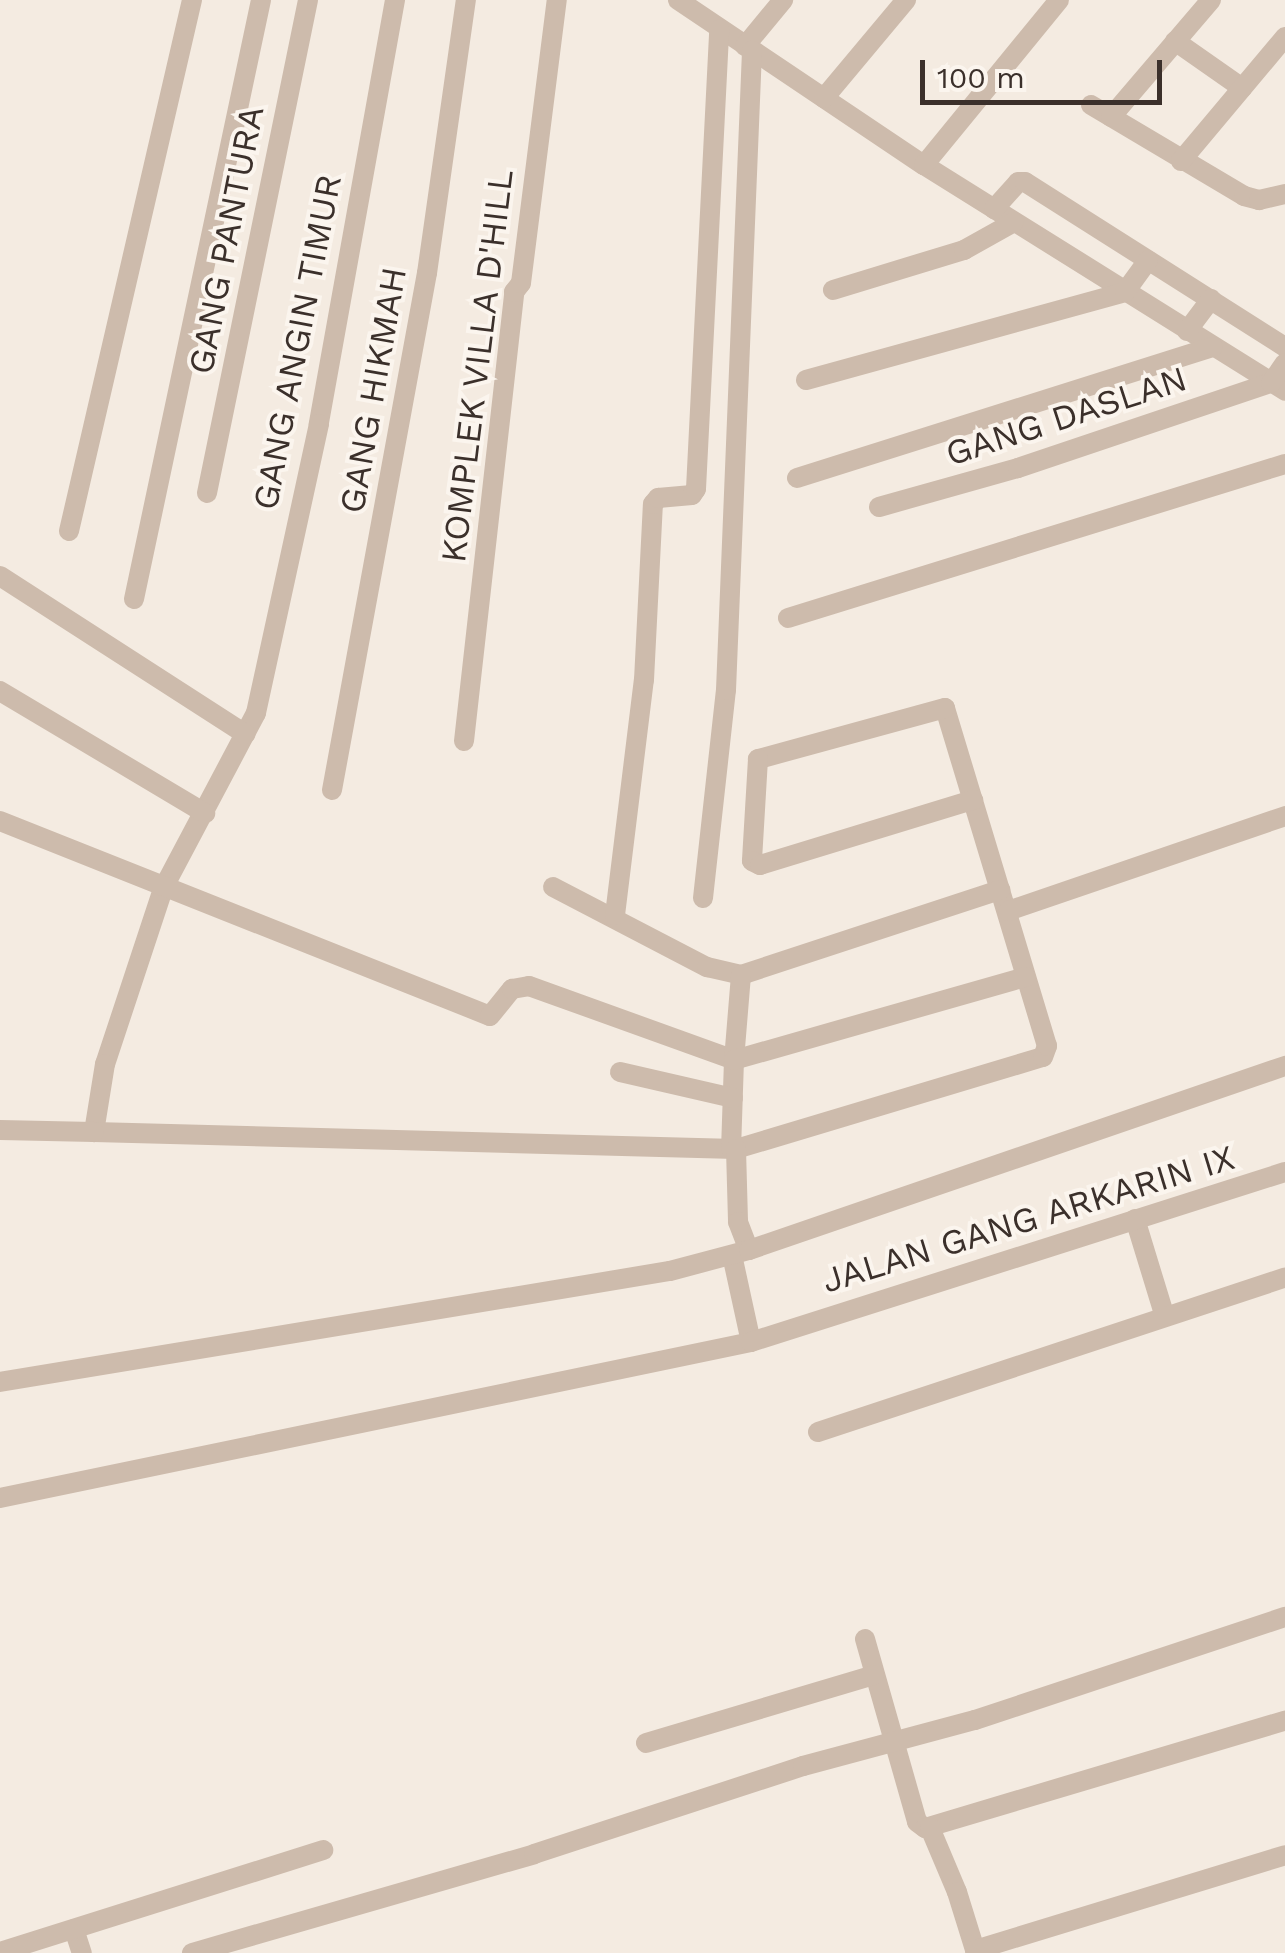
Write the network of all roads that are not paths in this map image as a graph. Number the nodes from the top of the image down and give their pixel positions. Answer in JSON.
{"nodes":[{"id":1,"x":192,"y":0,"type":"edge"},
{"id":2,"x":261,"y":0,"type":"edge"},
{"id":3,"x":308,"y":0,"type":"edge"},
{"id":4,"x":395,"y":0,"type":"edge"},
{"id":5,"x":466,"y":0,"type":"edge"},
{"id":6,"x":557,"y":0,"type":"edge"},
{"id":7,"x":678,"y":0,"type":"edge"},
{"id":8,"x":783,"y":0,"type":"edge"},
{"id":9,"x":906,"y":0,"type":"edge"},
{"id":10,"x":1059,"y":0,"type":"edge"},
{"id":11,"x":1211,"y":0,"type":"edge"},
{"id":12,"x":720,"y":30,"type":"junction"},
{"id":13,"x":1285,"y":36,"type":"edge"},
{"id":14,"x":1175,"y":41,"type":"junction"},
{"id":15,"x":749,"y":48,"type":"junction"},
{"id":16,"x":1242,"y":88,"type":"junction"},
{"id":17,"x":824,"y":98,"type":"junction"},
{"id":18,"x":1091,"y":104,"type":"dead end"},
{"id":19,"x":1110,"y":117,"type":"junction"},
{"id":20,"x":1181,"y":161,"type":"junction"},
{"id":21,"x":924,"y":166,"type":"junction"},
{"id":22,"x":1285,"y":194,"type":"edge"},
{"id":23,"x":994,"y":209,"type":"junction"},
{"id":24,"x":1014,"y":222,"type":"junction"},
{"id":25,"x":1148,"y":260,"type":"junction"},
{"id":26,"x":833,"y":290,"type":"dead end"},
{"id":27,"x":1124,"y":292,"type":"junction"},
{"id":28,"x":1211,"y":300,"type":"junction"},
{"id":29,"x":1187,"y":331,"type":"junction"},
{"id":30,"x":1212,"y":347,"type":"junction"},
{"id":31,"x":1285,"y":347,"type":"edge"},
{"id":32,"x":1285,"y":363,"type":"edge"},
{"id":33,"x":806,"y":380,"type":"dead end"},
{"id":34,"x":1278,"y":387,"type":"edge"},
{"id":35,"x":1285,"y":464,"type":"edge"},
{"id":36,"x":797,"y":478,"type":"dead end"},
{"id":37,"x":207,"y":493,"type":"dead end"},
{"id":38,"x":879,"y":507,"type":"dead end"},
{"id":39,"x":69,"y":531,"type":"dead end"},
{"id":40,"x":0,"y":576,"type":"edge"},
{"id":41,"x":134,"y":599,"type":"dead end"},
{"id":42,"x":788,"y":618,"type":"dead end"},
{"id":43,"x":0,"y":691,"type":"edge"},
{"id":44,"x":245,"y":734,"type":"junction"},
{"id":45,"x":464,"y":742,"type":"dead end"},
{"id":46,"x":332,"y":790,"type":"dead end"},
{"id":47,"x":973,"y":800,"type":"junction"},
{"id":48,"x":205,"y":812,"type":"junction"},
{"id":49,"x":1285,"y":816,"type":"edge"},
{"id":50,"x":0,"y":821,"type":"edge"},
{"id":51,"x":553,"y":887,"type":"dead end"},
{"id":52,"x":163,"y":889,"type":"junction"},
{"id":53,"x":703,"y":898,"type":"dead end"},
{"id":54,"x":1004,"y":900,"type":"junction"},
{"id":55,"x":614,"y":915,"type":"junction"},
{"id":56,"x":741,"y":975,"type":"junction"},
{"id":57,"x":1026,"y":977,"type":"junction"},
{"id":58,"x":734,"y":1060,"type":"junction"},
{"id":59,"x":1285,"y":1066,"type":"edge"},
{"id":60,"x":620,"y":1072,"type":"dead end"},
{"id":61,"x":733,"y":1098,"type":"junction"},
{"id":62,"x":0,"y":1130,"type":"edge"},
{"id":63,"x":94,"y":1132,"type":"junction"},
{"id":64,"x":734,"y":1149,"type":"junction"},
{"id":65,"x":1285,"y":1172,"type":"edge"},
{"id":66,"x":1135,"y":1219,"type":"junction"},
{"id":67,"x":741,"y":1253,"type":"junction"},
{"id":68,"x":1285,"y":1278,"type":"edge"},
{"id":69,"x":1165,"y":1317,"type":"junction"},
{"id":70,"x":751,"y":1342,"type":"junction"},
{"id":71,"x":0,"y":1382,"type":"edge"},
{"id":72,"x":818,"y":1432,"type":"dead end"},
{"id":73,"x":0,"y":1498,"type":"edge"},
{"id":74,"x":1285,"y":1617,"type":"edge"},
{"id":75,"x":865,"y":1638,"type":"dead end"},
{"id":76,"x":874,"y":1675,"type":"junction"},
{"id":77,"x":1285,"y":1721,"type":"edge"},
{"id":78,"x":892,"y":1741,"type":"junction"},
{"id":79,"x":646,"y":1743,"type":"dead end"},
{"id":80,"x":924,"y":1825,"type":"junction"},
{"id":81,"x":323,"y":1850,"type":"dead end"},
{"id":82,"x":1285,"y":1854,"type":"edge"},
{"id":83,"x":74,"y":1928,"type":"junction"},
{"id":84,"x":975,"y":1951,"type":"edge"},
{"id":85,"x":0,"y":1952,"type":"edge"},
{"id":86,"x":82,"y":1953,"type":"edge"},
{"id":87,"x":192,"y":1953,"type":"edge"}],
"edges":[{"from":1,"to":39,"type":"street"},
{"from":2,"to":41,"type":"street"},
{"from":3,"to":37,"type":"street","name":"GANG PANTURA"},
{"from":4,"to":44,"type":"street","name":"GANG ANGIN TIMUR"},
{"from":5,"to":46,"type":"street","name":"GANG HIKMAH"},
{"from":6,"to":45,"type":"street","name":"KOMPLEK VILLA D'HILL"},
{"from":7,"to":12,"type":"street"},
{"from":8,"to":15,"type":"street"},
{"from":9,"to":17,"type":"street"},
{"from":10,"to":21,"type":"street"},
{"from":11,"to":14,"type":"street"},
{"from":12,"to":15,"type":"street"},
{"from":12,"to":55,"type":"street"},
{"from":13,"to":16,"type":"street"},
{"from":14,"to":16,"type":"street"},
{"from":14,"to":19,"type":"street"},
{"from":15,"to":17,"type":"street"},
{"from":15,"to":53,"type":"street"},
{"from":16,"to":20,"type":"street"},
{"from":17,"to":21,"type":"street"},
{"from":18,"to":19,"type":"street"},
{"from":19,"to":20,"type":"street"},
{"from":20,"to":22,"type":"street"},
{"from":21,"to":23,"type":"street"},
{"from":23,"to":24,"type":"street"},
{"from":23,"to":25,"type":"street"},
{"from":24,"to":26,"type":"street"},
{"from":24,"to":27,"type":"street"},
{"from":25,"to":27,"type":"street"},
{"from":25,"to":28,"type":"street"},
{"from":27,"to":29,"type":"street"},
{"from":27,"to":33,"type":"street"},
{"from":28,"to":29,"type":"street"},
{"from":28,"to":31,"type":"street"},
{"from":29,"to":30,"type":"street"},
{"from":30,"to":34,"type":"street"},
{"from":30,"to":36,"type":"street"},
{"from":32,"to":34,"type":"street"},
{"from":34,"to":38,"type":"street","name":"GANG DASLAN"},
{"from":35,"to":42,"type":"street"},
{"from":40,"to":44,"type":"street"},
{"from":43,"to":48,"type":"street"},
{"from":44,"to":48,"type":"street","name":"GANG ANGIN TIMUR"},
{"from":47,"to":47,"type":"street"},
{"from":47,"to":54,"type":"street"},
{"from":48,"to":52,"type":"street","name":"GANG ANGIN TIMUR"},
{"from":49,"to":54,"type":"street"},
{"from":50,"to":52,"type":"street"},
{"from":51,"to":55,"type":"street"},
{"from":52,"to":58,"type":"street"},
{"from":52,"to":63,"type":"street","name":"GANG ANGIN TIMUR"},
{"from":54,"to":56,"type":"street"},
{"from":54,"to":57,"type":"street"},
{"from":55,"to":56,"type":"street"},
{"from":56,"to":58,"type":"street"},
{"from":57,"to":58,"type":"street"},
{"from":57,"to":64,"type":"street"},
{"from":58,"to":61,"type":"street"},
{"from":59,"to":67,"type":"street"},
{"from":60,"to":61,"type":"street"},
{"from":61,"to":64,"type":"street"},
{"from":62,"to":63,"type":"street"},
{"from":63,"to":64,"type":"street"},
{"from":64,"to":67,"type":"street"},
{"from":65,"to":66,"type":"street","name":"JALAN GANG ARKARIN IX"},
{"from":66,"to":69,"type":"street"},
{"from":66,"to":70,"type":"street","name":"JALAN GANG ARKARIN IX"},
{"from":67,"to":70,"type":"street"},
{"from":67,"to":71,"type":"street"},
{"from":68,"to":69,"type":"street"},
{"from":69,"to":72,"type":"street"},
{"from":70,"to":73,"type":"street","name":"JALAN GANG ARKARIN IX"},
{"from":74,"to":78,"type":"street"},
{"from":75,"to":76,"type":"street"},
{"from":76,"to":78,"type":"street"},
{"from":76,"to":79,"type":"street"},
{"from":77,"to":80,"type":"street"},
{"from":78,"to":80,"type":"street"},
{"from":78,"to":87,"type":"street"},
{"from":80,"to":84,"type":"street"},
{"from":81,"to":83,"type":"street"},
{"from":82,"to":84,"type":"street"},
{"from":83,"to":85,"type":"street"},
{"from":83,"to":86,"type":"street"}]}
